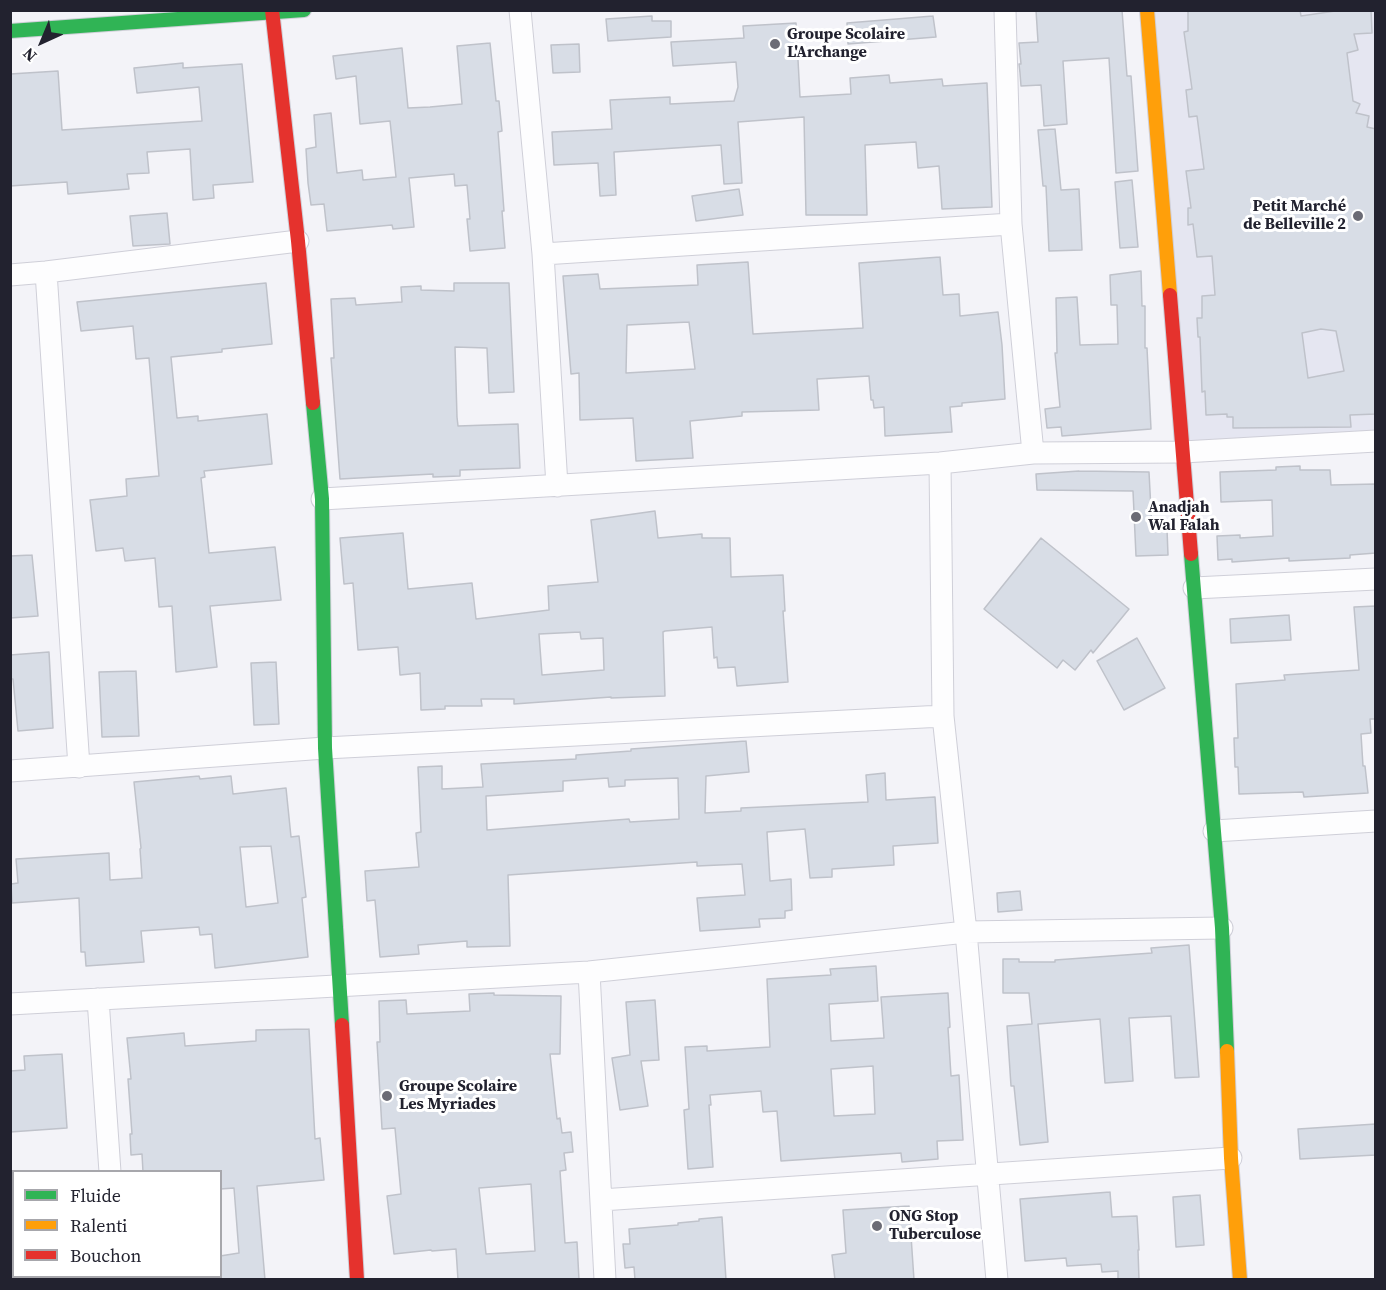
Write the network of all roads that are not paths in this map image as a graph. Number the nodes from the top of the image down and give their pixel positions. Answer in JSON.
{"nodes":[{"id":1,"x":304,"y":10,"type":"edge"},
{"id":2,"x":520,"y":10,"type":"edge"},
{"id":3,"x":1005,"y":10,"type":"edge"},
{"id":4,"x":1147,"y":10,"type":"edge"},
{"id":5,"x":272,"y":12,"type":"edge"},
{"id":6,"x":21,"y":24,"type":"edge"},
{"id":7,"x":1011,"y":224,"type":"junction"},
{"id":8,"x":298,"y":242,"type":"junction"},
{"id":9,"x":543,"y":254,"type":"junction"},
{"id":10,"x":46,"y":272,"type":"junction"},
{"id":11,"x":10,"y":275,"type":"edge"},
{"id":12,"x":1376,"y":441,"type":"edge"},
{"id":13,"x":1183,"y":452,"type":"junction"},
{"id":14,"x":1033,"y":453,"type":"junction"},
{"id":15,"x":940,"y":463,"type":"junction"},
{"id":16,"x":557,"y":486,"type":"junction"},
{"id":17,"x":322,"y":499,"type":"junction"},
{"id":18,"x":1376,"y":579,"type":"edge"},
{"id":19,"x":1194,"y":588,"type":"junction"},
{"id":20,"x":943,"y":716,"type":"junction"},
{"id":21,"x":325,"y":748,"type":"junction"},
{"id":22,"x":79,"y":767,"type":"junction"},
{"id":23,"x":10,"y":771,"type":"edge"},
{"id":24,"x":1376,"y":821,"type":"edge"},
{"id":25,"x":1214,"y":831,"type":"junction"},
{"id":26,"x":1222,"y":928,"type":"junction"},
{"id":27,"x":966,"y":932,"type":"junction"},
{"id":28,"x":589,"y":972,"type":"junction"},
{"id":29,"x":339,"y":986,"type":"junction"},
{"id":30,"x":98,"y":999,"type":"junction"},
{"id":31,"x":10,"y":1004,"type":"edge"},
{"id":32,"x":1231,"y":1158,"type":"junction"},
{"id":33,"x":110,"y":1170,"type":"edge"},
{"id":34,"x":989,"y":1174,"type":"junction"},
{"id":35,"x":601,"y":1200,"type":"junction"},
{"id":36,"x":357,"y":1280,"type":"edge"},
{"id":37,"x":605,"y":1280,"type":"edge"},
{"id":38,"x":997,"y":1280,"type":"edge"},
{"id":39,"x":1240,"y":1280,"type":"edge"}],
"edges":[{"from":1,"to":5,"type":"street"},
{"from":2,"to":9,"type":"street"},
{"from":3,"to":7,"type":"street"},
{"from":4,"to":13,"type":"street"},
{"from":5,"to":6,"type":"street"},
{"from":5,"to":8,"type":"street"},
{"from":7,"to":9,"type":"street"},
{"from":7,"to":14,"type":"street"},
{"from":8,"to":10,"type":"street"},
{"from":8,"to":17,"type":"street"},
{"from":9,"to":16,"type":"street"},
{"from":10,"to":11,"type":"street"},
{"from":10,"to":22,"type":"street"},
{"from":12,"to":13,"type":"street"},
{"from":13,"to":14,"type":"street"},
{"from":13,"to":19,"type":"street"},
{"from":14,"to":15,"type":"street"},
{"from":15,"to":16,"type":"street"},
{"from":15,"to":20,"type":"street"},
{"from":16,"to":17,"type":"street"},
{"from":17,"to":21,"type":"street"},
{"from":18,"to":19,"type":"street"},
{"from":19,"to":25,"type":"street"},
{"from":20,"to":21,"type":"street"},
{"from":20,"to":27,"type":"street"},
{"from":21,"to":22,"type":"street"},
{"from":21,"to":29,"type":"street"},
{"from":22,"to":23,"type":"street"},
{"from":24,"to":25,"type":"street"},
{"from":25,"to":26,"type":"street"},
{"from":26,"to":27,"type":"street"},
{"from":26,"to":32,"type":"street"},
{"from":27,"to":28,"type":"street"},
{"from":27,"to":34,"type":"street"},
{"from":28,"to":29,"type":"street"},
{"from":28,"to":35,"type":"street"},
{"from":29,"to":30,"type":"street"},
{"from":29,"to":36,"type":"street"},
{"from":30,"to":31,"type":"street"},
{"from":30,"to":33,"type":"street"},
{"from":32,"to":34,"type":"street"},
{"from":32,"to":39,"type":"street"},
{"from":34,"to":35,"type":"street"},
{"from":34,"to":38,"type":"street"},
{"from":35,"to":37,"type":"street"}]}
